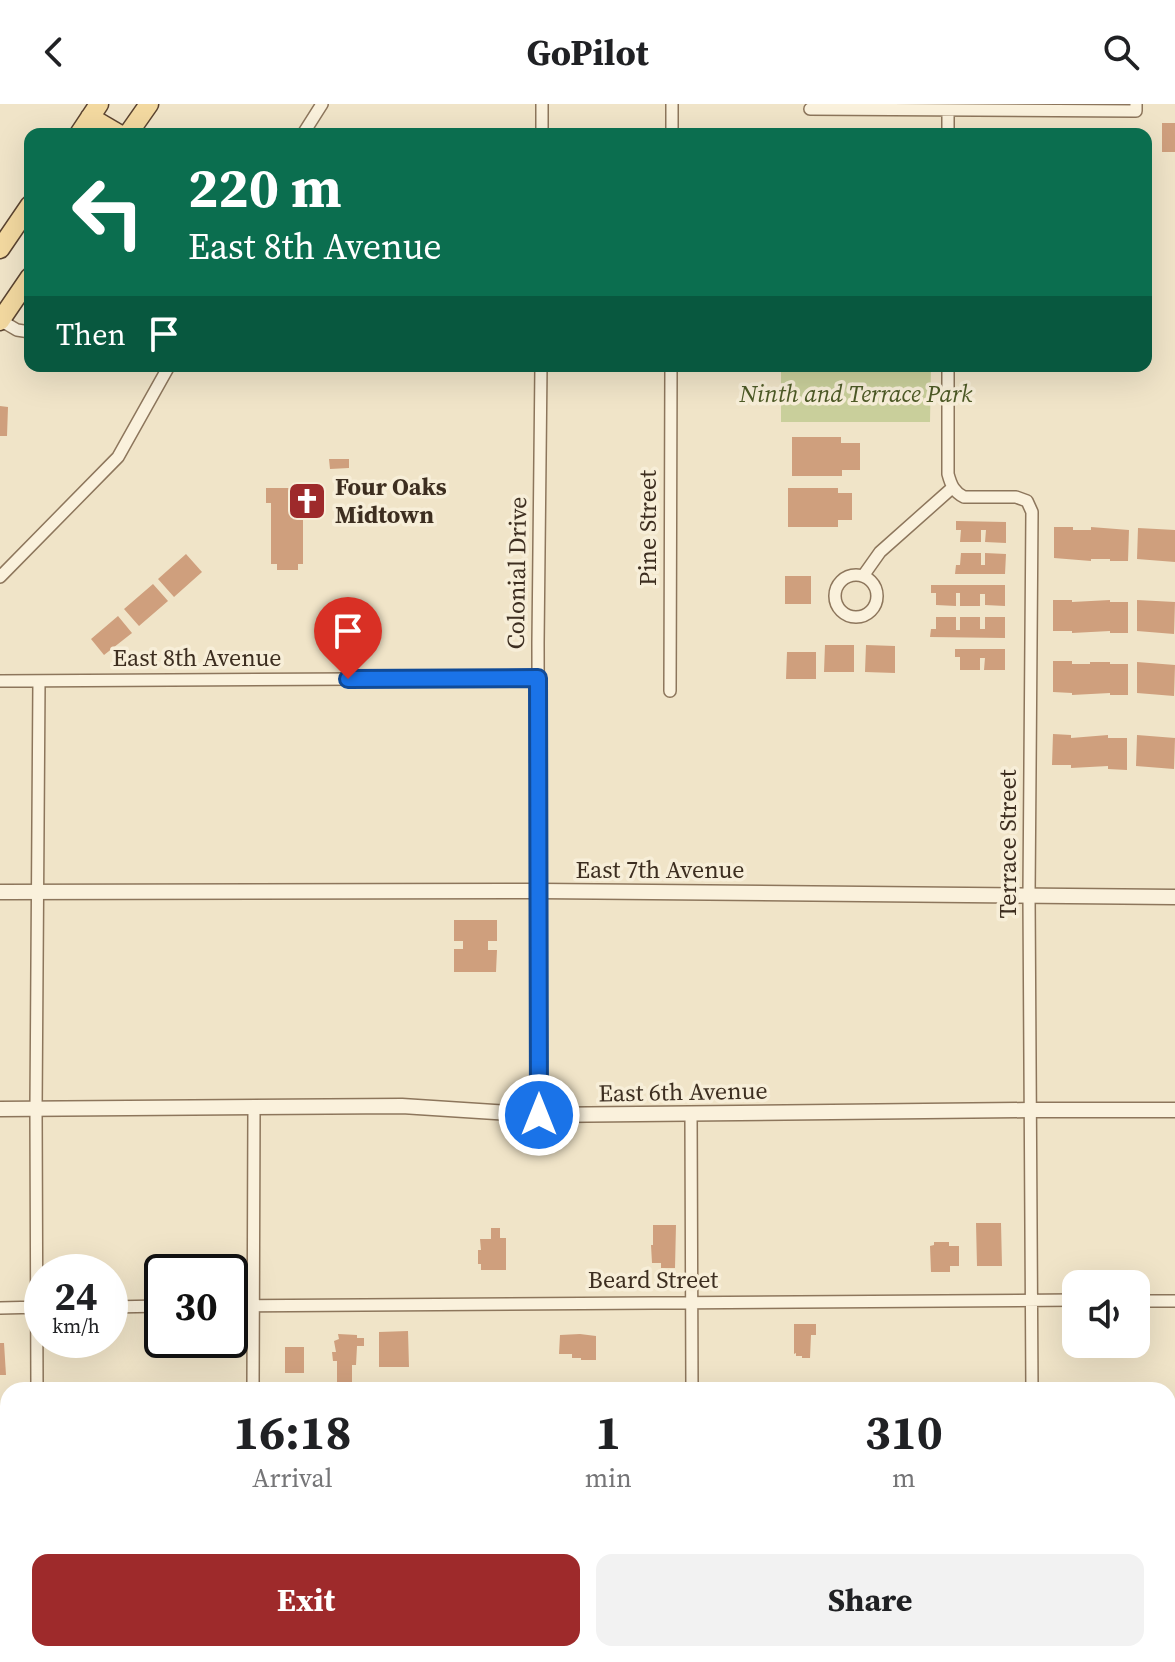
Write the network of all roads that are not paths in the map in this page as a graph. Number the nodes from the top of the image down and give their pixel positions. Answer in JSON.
{"nodes":[{"id":1,"x":149,"y":104,"type":"edge"},
{"id":2,"x":322,"y":104,"type":"edge"},
{"id":3,"x":542,"y":104,"type":"edge"},
{"id":4,"x":672,"y":104,"type":"edge"},
{"id":5,"x":1136,"y":107,"type":"edge"},
{"id":6,"x":810,"y":109,"type":"dead end"},
{"id":7,"x":948,"y":110,"type":"junction"},
{"id":8,"x":95,"y":111,"type":"edge"},
{"id":9,"x":83,"y":128,"type":"edge"},
{"id":10,"x":113,"y":128,"type":"edge"},
{"id":11,"x":132,"y":128,"type":"edge"},
{"id":12,"x":307,"y":128,"type":"edge"},
{"id":13,"x":542,"y":128,"type":"edge"},
{"id":14,"x":672,"y":128,"type":"edge"},
{"id":15,"x":948,"y":128,"type":"edge"},
{"id":16,"x":24,"y":214,"type":"edge"},
{"id":17,"x":0,"y":249,"type":"edge"},
{"id":18,"x":24,"y":286,"type":"edge"},
{"id":19,"x":0,"y":321,"type":"edge"},
{"id":20,"x":24,"y":331,"type":"edge"},
{"id":21,"x":166,"y":372,"type":"edge"},
{"id":22,"x":541,"y":372,"type":"edge"},
{"id":23,"x":671,"y":372,"type":"edge"},
{"id":24,"x":948,"y":372,"type":"edge"},
{"id":25,"x":952,"y":488,"type":"junction"},
{"id":26,"x":863,"y":576,"type":"dead end"},
{"id":27,"x":0,"y":577,"type":"edge"},
{"id":28,"x":538,"y":678,"type":"junction"},
{"id":29,"x":0,"y":681,"type":"edge"},
{"id":30,"x":39,"y":681,"type":"junction"},
{"id":31,"x":670,"y":691,"type":"dead end"},
{"id":32,"x":540,"y":891,"type":"junction"},
{"id":33,"x":0,"y":892,"type":"edge"},
{"id":34,"x":37,"y":893,"type":"junction"},
{"id":35,"x":1029,"y":896,"type":"junction"},
{"id":36,"x":1175,"y":897,"type":"edge"},
{"id":37,"x":254,"y":1107,"type":"junction"},
{"id":38,"x":0,"y":1109,"type":"edge"},
{"id":39,"x":36,"y":1109,"type":"junction"},
{"id":40,"x":1030,"y":1110,"type":"junction"},
{"id":41,"x":1175,"y":1110,"type":"edge"},
{"id":42,"x":691,"y":1114,"type":"junction"},
{"id":43,"x":539,"y":1115,"type":"junction"},
{"id":44,"x":39,"y":1254,"type":"edge"},
{"id":45,"x":1031,"y":1299,"type":"junction"},
{"id":46,"x":1062,"y":1300,"type":"edge"},
{"id":47,"x":1150,"y":1301,"type":"edge"},
{"id":48,"x":1175,"y":1301,"type":"edge"},
{"id":49,"x":692,"y":1302,"type":"junction"},
{"id":50,"x":248,"y":1306,"type":"edge"},
{"id":51,"x":253,"y":1306,"type":"junction"},
{"id":52,"x":24,"y":1307,"type":"edge"},
{"id":53,"x":0,"y":1308,"type":"edge"},
{"id":54,"x":38,"y":1358,"type":"edge"},
{"id":55,"x":37,"y":1382,"type":"edge"},
{"id":56,"x":253,"y":1382,"type":"edge"},
{"id":57,"x":692,"y":1382,"type":"edge"},
{"id":58,"x":1032,"y":1382,"type":"edge"}],
"edges":[{"from":1,"to":11,"type":"main road"},
{"from":2,"to":12,"type":"street"},
{"from":3,"to":13,"type":"street"},
{"from":4,"to":14,"type":"street"},
{"from":5,"to":7,"type":"street"},
{"from":6,"to":7,"type":"street"},
{"from":7,"to":15,"type":"street"},
{"from":8,"to":9,"type":"main road"},
{"from":8,"to":10,"type":"main road"},
{"from":16,"to":17,"type":"main road"},
{"from":18,"to":19,"type":"main road"},
{"from":19,"to":20,"type":"street"},
{"from":21,"to":27,"type":"street"},
{"from":22,"to":28,"type":"street","name":"Colonial Drive"},
{"from":23,"to":31,"type":"street","name":"Pine Street"},
{"from":24,"to":25,"type":"street"},
{"from":25,"to":26,"type":"street"},
{"from":25,"to":35,"type":"street","name":"Terrace Street"},
{"from":28,"to":30,"type":"street","name":"East 8th Avenue"},
{"from":28,"to":32,"type":"street","name":"Colonial Drive"},
{"from":29,"to":30,"type":"street","name":"East 8th Avenue"},
{"from":30,"to":34,"type":"street"},
{"from":32,"to":34,"type":"street","name":"East 7th Avenue"},
{"from":32,"to":35,"type":"street","name":"East 7th Avenue"},
{"from":32,"to":43,"type":"street","name":"Colonial Drive"},
{"from":33,"to":34,"type":"street","name":"East 7th Avenue"},
{"from":34,"to":39,"type":"street"},
{"from":35,"to":36,"type":"street","name":"East 7th Avenue"},
{"from":35,"to":40,"type":"street","name":"Terrace Street"},
{"from":37,"to":39,"type":"street","name":"East 6th Avenue"},
{"from":37,"to":43,"type":"street","name":"East 6th Avenue"},
{"from":37,"to":51,"type":"street"},
{"from":38,"to":39,"type":"street","name":"East 6th Avenue"},
{"from":39,"to":44,"type":"street"},
{"from":40,"to":41,"type":"street","name":"East 6th Avenue"},
{"from":40,"to":42,"type":"street","name":"East 6th Avenue"},
{"from":40,"to":45,"type":"street","name":"Terrace Street"},
{"from":42,"to":43,"type":"street","name":"East 6th Avenue"},
{"from":42,"to":49,"type":"street"},
{"from":45,"to":46,"type":"street","name":"Beard Street"},
{"from":45,"to":49,"type":"street","name":"Beard Street"},
{"from":45,"to":58,"type":"street","name":"Terrace Street"},
{"from":47,"to":48,"type":"street"},
{"from":49,"to":51,"type":"street","name":"Beard Street"},
{"from":49,"to":57,"type":"street"},
{"from":50,"to":51,"type":"street","name":"Beard Street"},
{"from":51,"to":56,"type":"street"},
{"from":52,"to":53,"type":"street"},
{"from":54,"to":55,"type":"street"}]}
